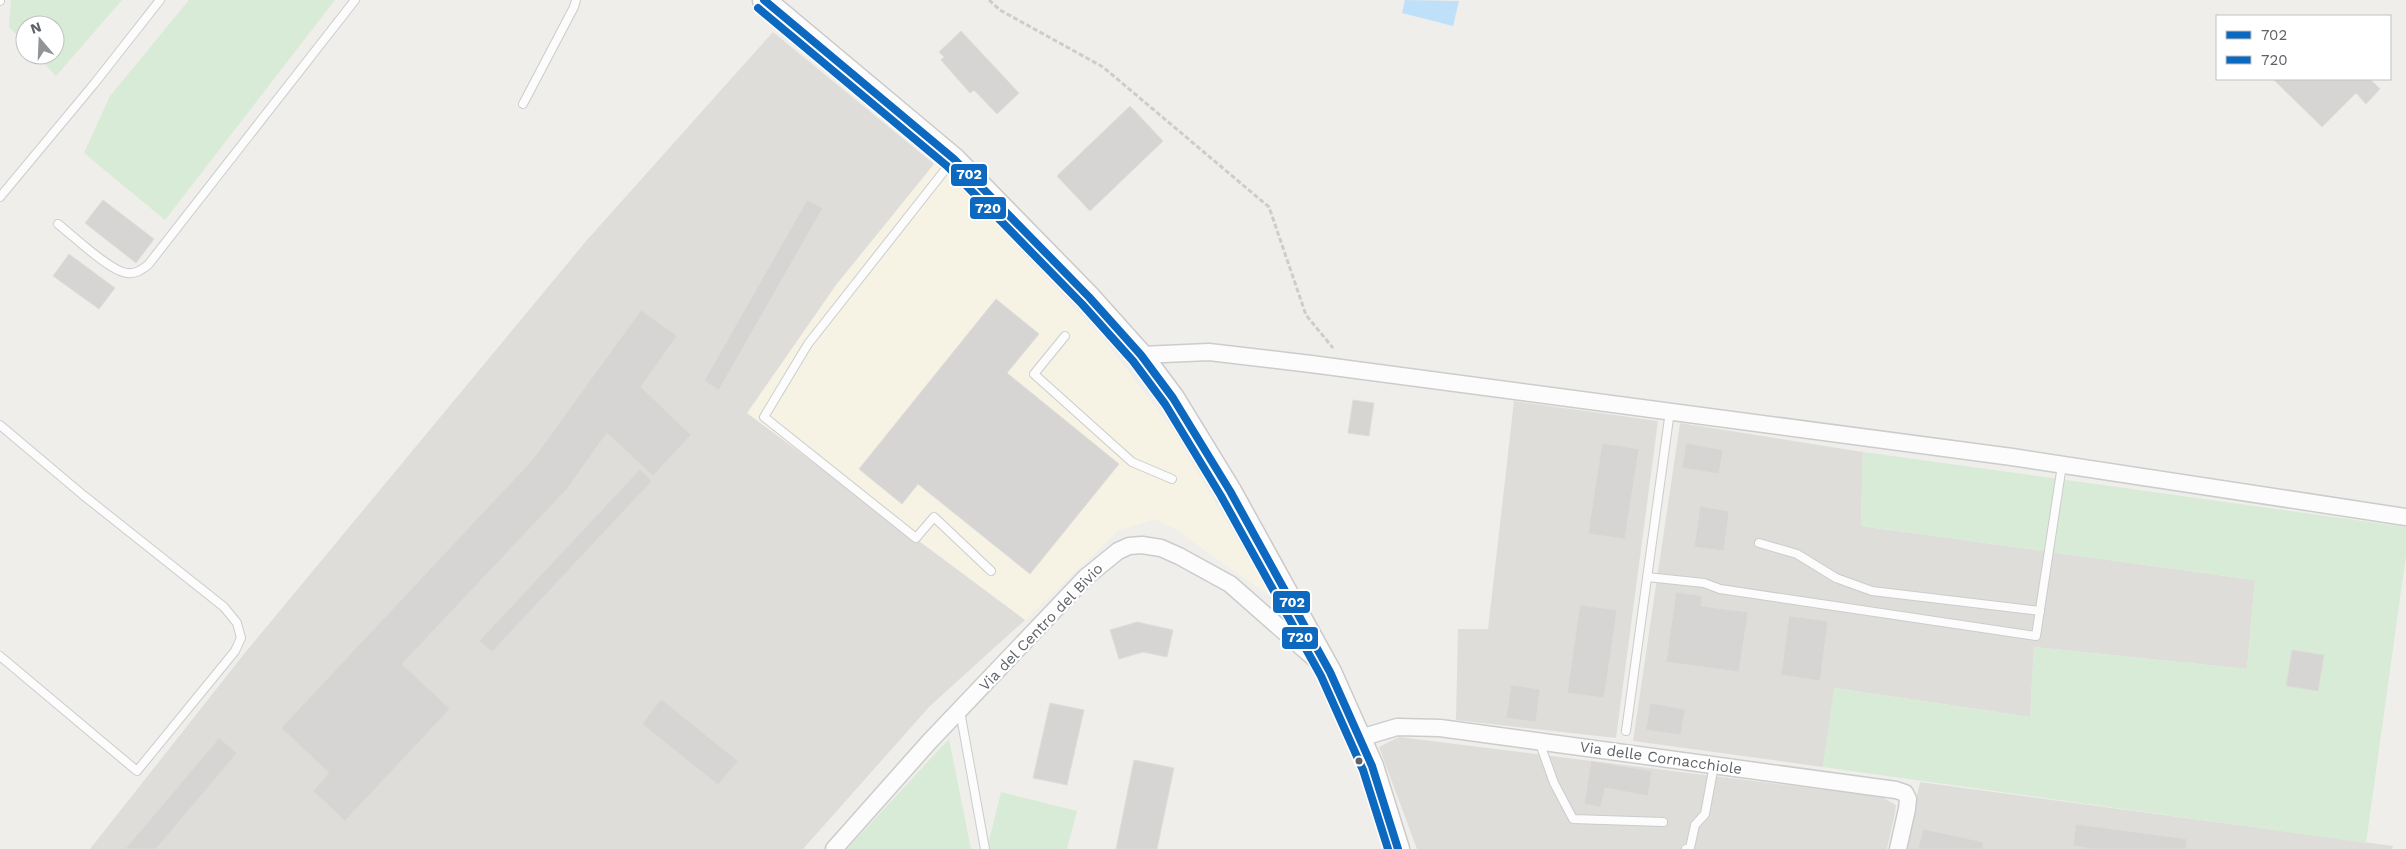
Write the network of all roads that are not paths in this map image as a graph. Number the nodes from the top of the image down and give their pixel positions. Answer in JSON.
{"nodes":[{"id":1,"x":160,"y":0,"type":"edge"},
{"id":2,"x":355,"y":0,"type":"edge"},
{"id":3,"x":576,"y":0,"type":"edge"},
{"id":4,"x":764,"y":0,"type":"edge"},
{"id":5,"x":523,"y":104,"type":"dead end"},
{"id":6,"x":954,"y":159,"type":"junction"},
{"id":7,"x":0,"y":197,"type":"edge"},
{"id":8,"x":58,"y":224,"type":"dead end"},
{"id":9,"x":1065,"y":336,"type":"dead end"},
{"id":10,"x":1141,"y":355,"type":"junction"},
{"id":11,"x":1670,"y":411,"type":"junction"},
{"id":12,"x":0,"y":424,"type":"edge"},
{"id":13,"x":2062,"y":465,"type":"junction"},
{"id":14,"x":1172,"y":479,"type":"dead end"},
{"id":15,"x":2406,"y":517,"type":"edge"},
{"id":16,"x":1760,"y":543,"type":"dead end"},
{"id":17,"x":991,"y":571,"type":"dead end"},
{"id":18,"x":1647,"y":577,"type":"junction"},
{"id":19,"x":2040,"y":611,"type":"junction"},
{"id":20,"x":0,"y":656,"type":"edge"},
{"id":21,"x":1330,"y":672,"type":"junction"},
{"id":22,"x":960,"y":710,"type":"junction"},
{"id":23,"x":1626,"y":731,"type":"dead end"},
{"id":24,"x":1360,"y":738,"type":"junction"},
{"id":25,"x":1538,"y":741,"type":"junction"},
{"id":26,"x":1714,"y":765,"type":"junction"},
{"id":27,"x":1663,"y":822,"type":"dead end"},
{"id":28,"x":834,"y":849,"type":"edge"},
{"id":29,"x":985,"y":849,"type":"edge"},
{"id":30,"x":1398,"y":849,"type":"edge"},
{"id":31,"x":1686,"y":849,"type":"edge"},
{"id":32,"x":1898,"y":849,"type":"edge"}],
"edges":[{"from":1,"to":7,"type":"lane"},
{"from":2,"to":8,"type":"lane"},
{"from":3,"to":5,"type":"lane"},
{"from":4,"to":6,"type":"main road"},
{"from":6,"to":10,"type":"main road"},
{"from":6,"to":17,"type":"lane"},
{"from":9,"to":14,"type":"lane"},
{"from":10,"to":11,"type":"street"},
{"from":10,"to":21,"type":"main road"},
{"from":11,"to":13,"type":"street"},
{"from":11,"to":18,"type":"lane"},
{"from":12,"to":20,"type":"lane"},
{"from":13,"to":15,"type":"street"},
{"from":13,"to":19,"type":"lane"},
{"from":16,"to":19,"type":"lane"},
{"from":18,"to":19,"type":"lane"},
{"from":18,"to":23,"type":"lane"},
{"from":21,"to":22,"type":"street","name":"Via del Centro del Bivio"},
{"from":21,"to":24,"type":"main road"},
{"from":22,"to":28,"type":"street","name":"Via del Centro del Bivio"},
{"from":22,"to":29,"type":"lane"},
{"from":24,"to":25,"type":"street","name":"Via delle Cornacchiole"},
{"from":24,"to":30,"type":"main road"},
{"from":25,"to":26,"type":"street","name":"Via delle Cornacchiole"},
{"from":25,"to":27,"type":"lane"},
{"from":26,"to":31,"type":"lane"},
{"from":26,"to":32,"type":"street","name":"Via delle Cornacchiole"}]}
